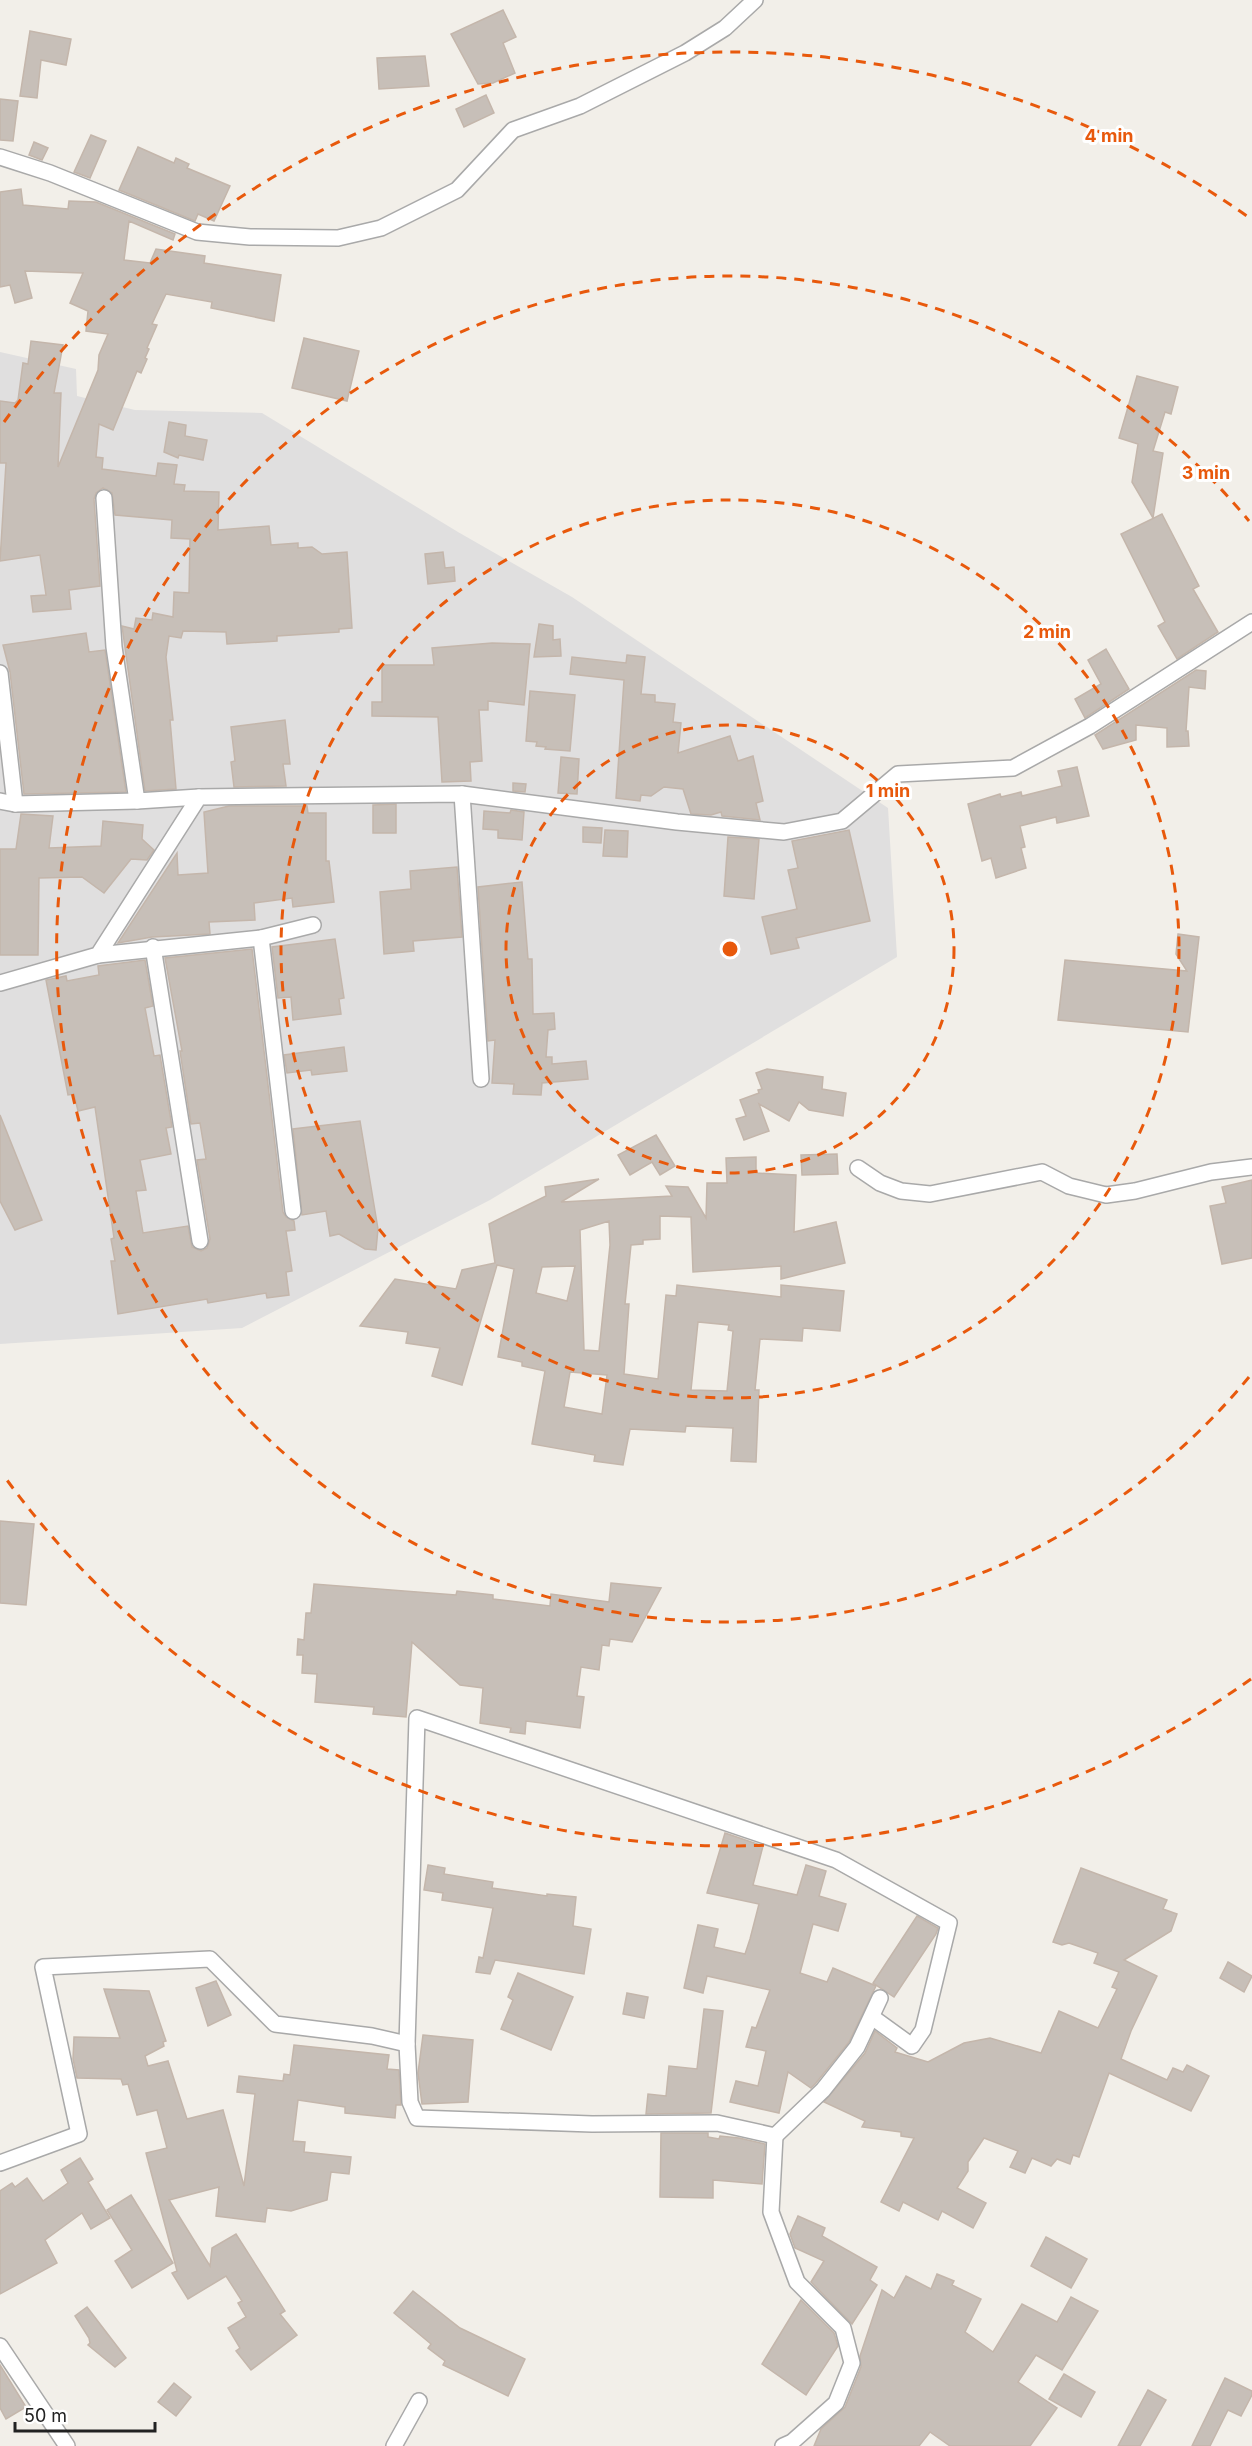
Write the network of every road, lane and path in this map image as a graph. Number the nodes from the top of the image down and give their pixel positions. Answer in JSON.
{"nodes":[{"id":1,"x":755,"y":0,"type":"edge"},
{"id":2,"x":0,"y":157,"type":"edge"},
{"id":3,"x":104,"y":498,"type":"dead end"},
{"id":4,"x":1252,"y":622,"type":"edge"},
{"id":5,"x":0,"y":673,"type":"edge"},
{"id":6,"x":462,"y":794,"type":"junction"},
{"id":7,"x":199,"y":797,"type":"junction"},
{"id":8,"x":137,"y":801,"type":"junction"},
{"id":9,"x":7,"y":802,"type":"edge"},
{"id":10,"x":313,"y":925,"type":"dead end"},
{"id":11,"x":261,"y":939,"type":"junction"},
{"id":12,"x":153,"y":947,"type":"junction"},
{"id":13,"x":98,"y":954,"type":"junction"},
{"id":14,"x":0,"y":983,"type":"edge"},
{"id":15,"x":481,"y":1079,"type":"dead end"},
{"id":16,"x":1252,"y":1167,"type":"edge"},
{"id":17,"x":858,"y":1168,"type":"dead end"},
{"id":18,"x":293,"y":1211,"type":"dead end"},
{"id":19,"x":200,"y":1241,"type":"dead end"},
{"id":20,"x":880,"y":1998,"type":"dead end"},
{"id":21,"x":872,"y":2017,"type":"junction"},
{"id":22,"x":407,"y":2044,"type":"junction"},
{"id":23,"x":775,"y":2136,"type":"junction"},
{"id":24,"x":0,"y":2163,"type":"edge"},
{"id":25,"x":0,"y":2346,"type":"edge"},
{"id":26,"x":419,"y":2401,"type":"dead end"},
{"id":27,"x":68,"y":2446,"type":"edge"},
{"id":28,"x":394,"y":2446,"type":"edge"},
{"id":29,"x":783,"y":2446,"type":"edge"}],
"edges":[{"from":1,"to":2,"type":"street"},
{"from":3,"to":8,"type":"street"},
{"from":4,"to":6,"type":"street"},
{"from":5,"to":9,"type":"street"},
{"from":6,"to":7,"type":"street"},
{"from":6,"to":15,"type":"street"},
{"from":7,"to":8,"type":"street"},
{"from":7,"to":13,"type":"street"},
{"from":8,"to":9,"type":"street"},
{"from":10,"to":11,"type":"street"},
{"from":11,"to":12,"type":"street"},
{"from":11,"to":18,"type":"street"},
{"from":12,"to":13,"type":"street"},
{"from":12,"to":19,"type":"street"},
{"from":13,"to":14,"type":"street"},
{"from":16,"to":17,"type":"street"},
{"from":20,"to":21,"type":"street"},
{"from":21,"to":22,"type":"street"},
{"from":21,"to":23,"type":"street"},
{"from":22,"to":23,"type":"street"},
{"from":22,"to":24,"type":"street"},
{"from":23,"to":29,"type":"street"},
{"from":25,"to":27,"type":"street"},
{"from":26,"to":28,"type":"street"}]}
